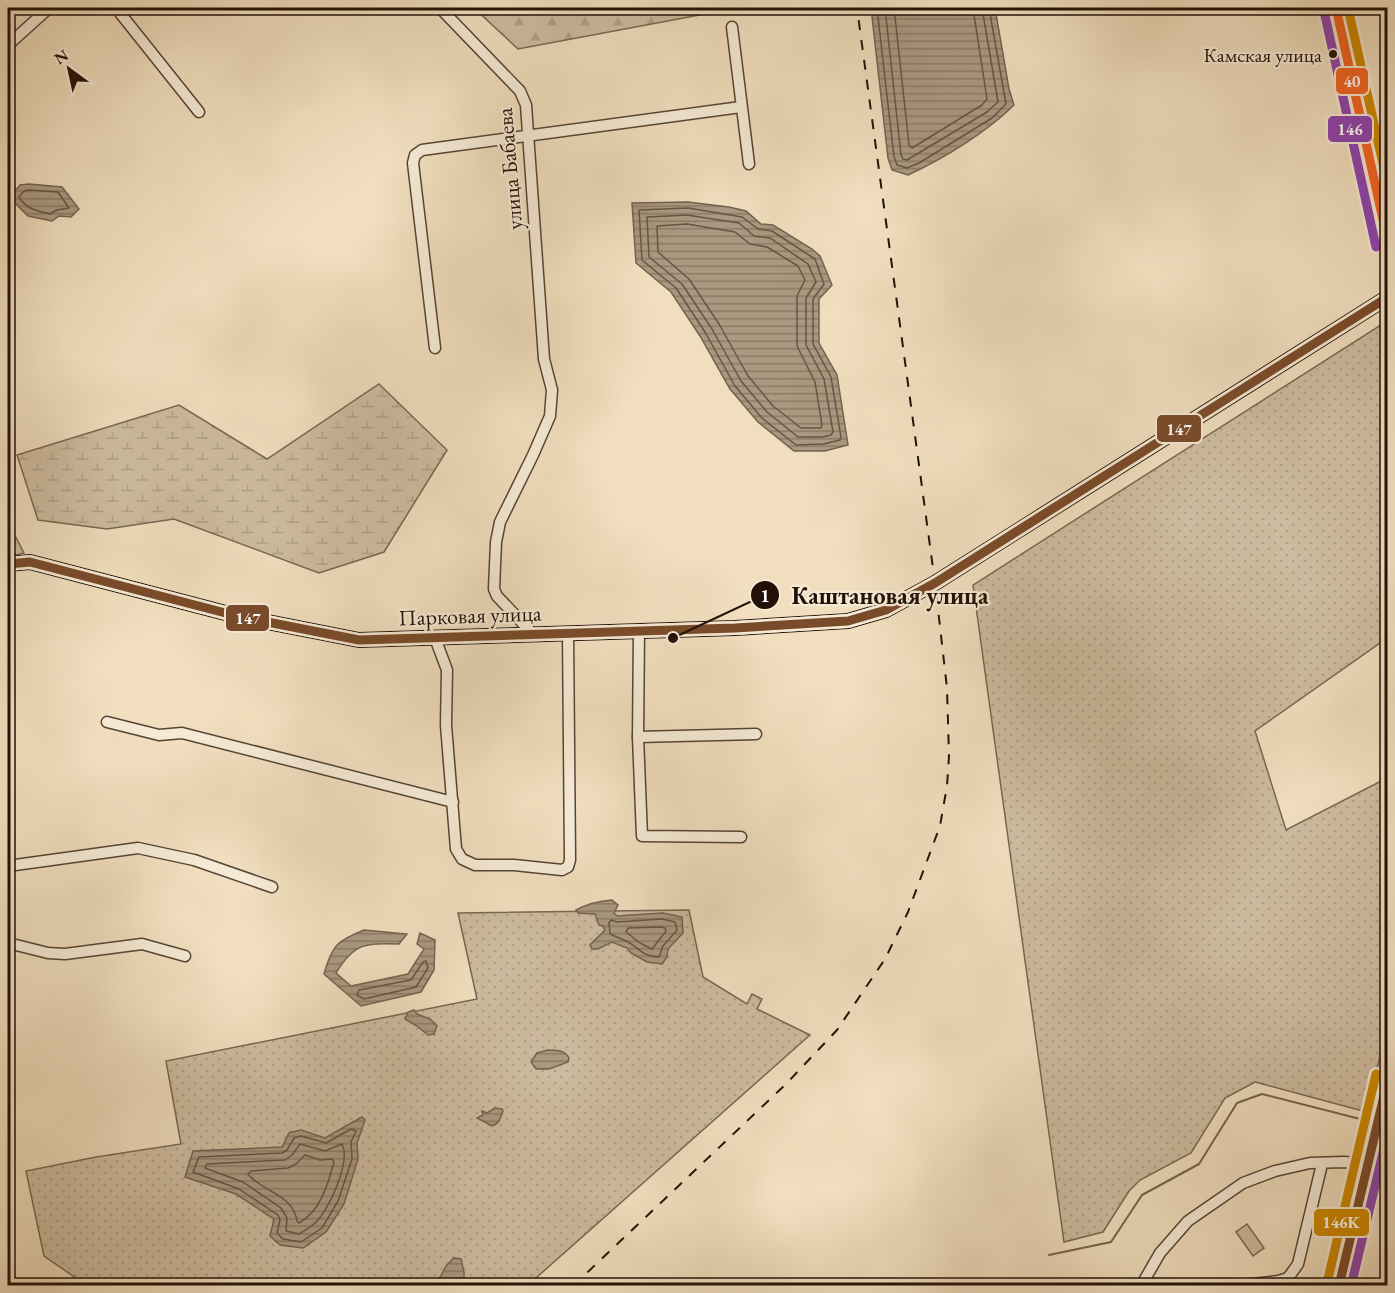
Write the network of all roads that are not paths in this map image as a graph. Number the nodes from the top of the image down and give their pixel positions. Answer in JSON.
{"nodes":[{"id":1,"x":49,"y":8,"type":"edge"},
{"id":2,"x":116,"y":8,"type":"edge"},
{"id":3,"x":440,"y":8,"type":"edge"},
{"id":4,"x":1336,"y":8,"type":"edge"},
{"id":5,"x":732,"y":27,"type":"dead end"},
{"id":6,"x":8,"y":45,"type":"edge"},
{"id":7,"x":741,"y":107,"type":"junction"},
{"id":8,"x":199,"y":112,"type":"dead end"},
{"id":9,"x":528,"y":136,"type":"junction"},
{"id":10,"x":749,"y":164,"type":"dead end"},
{"id":11,"x":1388,"y":243,"type":"edge"},
{"id":12,"x":1388,"y":297,"type":"edge"},
{"id":13,"x":435,"y":348,"type":"dead end"},
{"id":14,"x":8,"y":548,"type":"edge"},
{"id":15,"x":9,"y":564,"type":"edge"},
{"id":16,"x":639,"y":630,"type":"junction"},
{"id":17,"x":568,"y":632,"type":"junction"},
{"id":18,"x":532,"y":633,"type":"junction"},
{"id":19,"x":435,"y":638,"type":"junction"},
{"id":20,"x":107,"y":722,"type":"dead end"},
{"id":21,"x":756,"y":734,"type":"dead end"},
{"id":22,"x":638,"y":737,"type":"junction"},
{"id":23,"x":453,"y":802,"type":"junction"},
{"id":24,"x":741,"y":837,"type":"dead end"},
{"id":25,"x":8,"y":866,"type":"edge"},
{"id":26,"x":272,"y":887,"type":"dead end"},
{"id":27,"x":8,"y":943,"type":"edge"},
{"id":28,"x":185,"y":956,"type":"dead end"},
{"id":29,"x":1388,"y":1077,"type":"edge"},
{"id":30,"x":1322,"y":1164,"type":"junction"},
{"id":31,"x":1367,"y":1164,"type":"junction"},
{"id":32,"x":1141,"y":1286,"type":"edge"},
{"id":33,"x":1235,"y":1286,"type":"edge"},
{"id":34,"x":1339,"y":1286,"type":"edge"}],
"edges":[{"from":1,"to":6,"type":"street"},
{"from":2,"to":8,"type":"street"},
{"from":3,"to":9,"type":"street","name":"улица Бабаева"},
{"from":4,"to":11,"type":"main road"},
{"from":5,"to":7,"type":"street"},
{"from":7,"to":9,"type":"street"},
{"from":7,"to":10,"type":"street"},
{"from":9,"to":13,"type":"street"},
{"from":9,"to":18,"type":"street","name":"улица Бабаева"},
{"from":12,"to":16,"type":"main road","name":"Парковая улица"},
{"from":14,"to":15,"type":"street"},
{"from":15,"to":19,"type":"main road","name":"Парковая улица"},
{"from":16,"to":17,"type":"main road","name":"Парковая улица"},
{"from":16,"to":22,"type":"street"},
{"from":17,"to":18,"type":"main road","name":"Парковая улица"},
{"from":17,"to":23,"type":"street"},
{"from":18,"to":19,"type":"main road","name":"Парковая улица"},
{"from":19,"to":23,"type":"street"},
{"from":20,"to":23,"type":"street"},
{"from":21,"to":22,"type":"street"},
{"from":22,"to":24,"type":"street"},
{"from":25,"to":26,"type":"street"},
{"from":27,"to":28,"type":"street"},
{"from":29,"to":31,"type":"street"},
{"from":30,"to":31,"type":"street"},
{"from":30,"to":32,"type":"street"},
{"from":30,"to":33,"type":"street"},
{"from":31,"to":34,"type":"street"}]}
